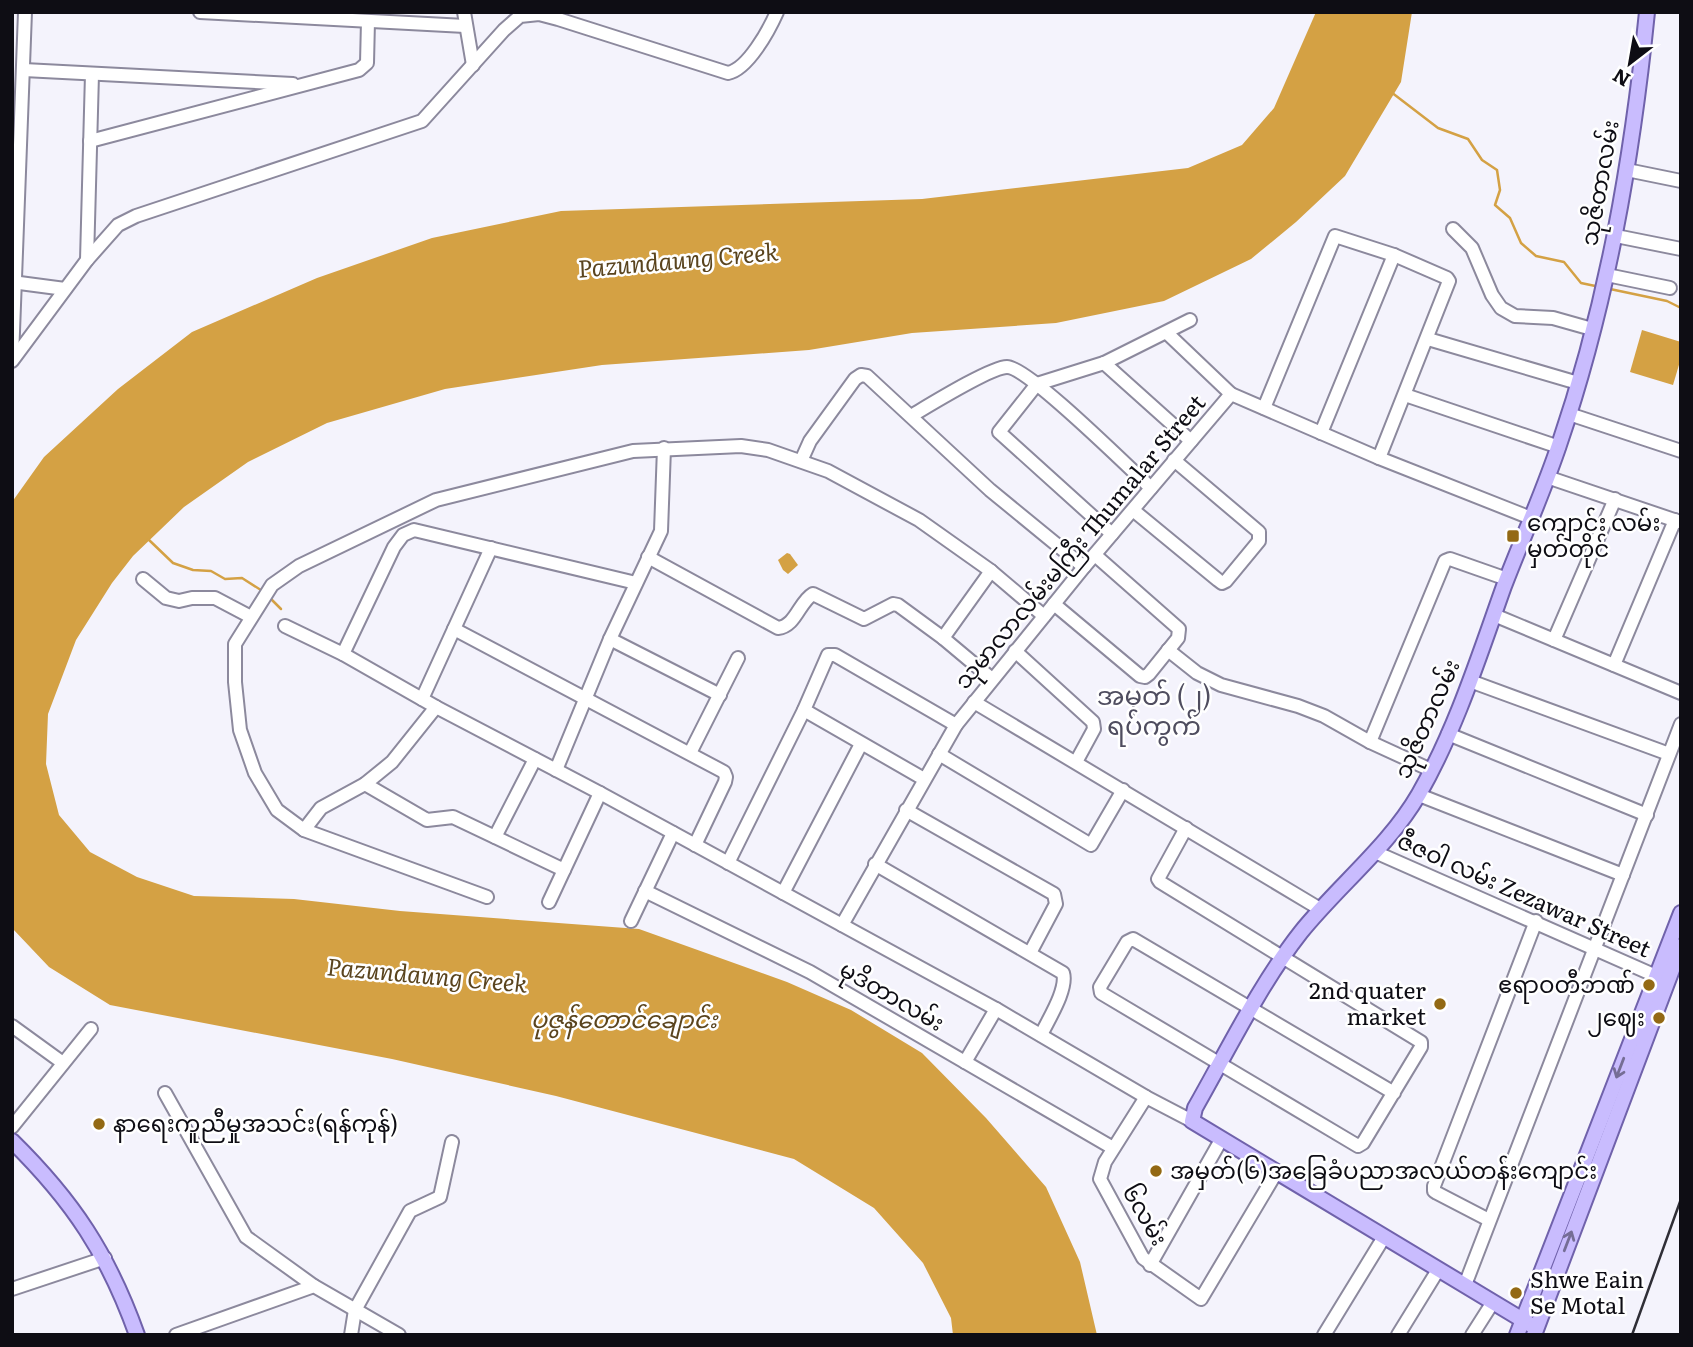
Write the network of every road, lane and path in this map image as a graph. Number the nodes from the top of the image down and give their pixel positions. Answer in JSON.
{"nodes":[{"id":1,"x":25,"y":12,"type":"edge"},
{"id":2,"x":200,"y":12,"type":"edge"},
{"id":3,"x":1647,"y":12,"type":"edge"},
{"id":4,"x":776,"y":15,"type":"edge"},
{"id":5,"x":465,"y":19,"type":"edge"},
{"id":6,"x":368,"y":21,"type":"junction"},
{"id":7,"x":473,"y":65,"type":"junction"},
{"id":8,"x":24,"y":70,"type":"junction"},
{"id":9,"x":92,"y":74,"type":"junction"},
{"id":10,"x":307,"y":84,"type":"junction"},
{"id":11,"x":90,"y":141,"type":"junction"},
{"id":12,"x":1627,"y":170,"type":"junction"},
{"id":13,"x":1681,"y":181,"type":"edge"},
{"id":14,"x":1453,"y":229,"type":"dead end"},
{"id":15,"x":1616,"y":236,"type":"junction"},
{"id":16,"x":1681,"y":248,"type":"edge"},
{"id":17,"x":1394,"y":255,"type":"junction"},
{"id":18,"x":87,"y":260,"type":"junction"},
{"id":19,"x":1607,"y":276,"type":"junction"},
{"id":20,"x":14,"y":282,"type":"edge"},
{"id":21,"x":1670,"y":288,"type":"dead end"},
{"id":22,"x":65,"y":289,"type":"junction"},
{"id":23,"x":1190,"y":320,"type":"dead end"},
{"id":24,"x":1592,"y":329,"type":"junction"},
{"id":25,"x":1167,"y":333,"type":"junction"},
{"id":26,"x":1428,"y":339,"type":"junction"},
{"id":27,"x":12,"y":360,"type":"edge"},
{"id":28,"x":1104,"y":363,"type":"junction"},
{"id":29,"x":1578,"y":383,"type":"junction"},
{"id":30,"x":1037,"y":384,"type":"junction"},
{"id":31,"x":1231,"y":394,"type":"junction"},
{"id":32,"x":1405,"y":395,"type":"junction"},
{"id":33,"x":1264,"y":408,"type":"junction"},
{"id":34,"x":1569,"y":414,"type":"junction"},
{"id":35,"x":911,"y":416,"type":"junction"},
{"id":36,"x":1321,"y":433,"type":"junction"},
{"id":37,"x":1191,"y":441,"type":"junction"},
{"id":38,"x":1559,"y":447,"type":"junction"},
{"id":39,"x":664,"y":448,"type":"junction"},
{"id":40,"x":1681,"y":451,"type":"edge"},
{"id":41,"x":1379,"y":458,"type":"junction"},
{"id":42,"x":1174,"y":460,"type":"junction"},
{"id":43,"x":801,"y":461,"type":"junction"},
{"id":44,"x":1547,"y":477,"type":"junction"},
{"id":45,"x":1151,"y":488,"type":"junction"},
{"id":46,"x":1615,"y":499,"type":"junction"},
{"id":47,"x":1133,"y":510,"type":"junction"},
{"id":48,"x":1531,"y":518,"type":"junction"},
{"id":49,"x":1678,"y":521,"type":"edge"},
{"id":50,"x":1112,"y":534,"type":"junction"},
{"id":51,"x":491,"y":548,"type":"junction"},
{"id":52,"x":1095,"y":555,"type":"junction"},
{"id":53,"x":648,"y":557,"type":"junction"},
{"id":54,"x":1084,"y":567,"type":"junction"},
{"id":55,"x":991,"y":571,"type":"junction"},
{"id":56,"x":143,"y":579,"type":"dead end"},
{"id":57,"x":1507,"y":579,"type":"junction"},
{"id":58,"x":636,"y":583,"type":"junction"},
{"id":59,"x":1054,"y":604,"type":"junction"},
{"id":60,"x":1494,"y":615,"type":"junction"},
{"id":61,"x":1044,"y":616,"type":"junction"},
{"id":62,"x":251,"y":617,"type":"junction"},
{"id":63,"x":285,"y":626,"type":"dead end"},
{"id":64,"x":454,"y":629,"type":"junction"},
{"id":65,"x":943,"y":638,"type":"junction"},
{"id":66,"x":610,"y":639,"type":"junction"},
{"id":67,"x":1554,"y":640,"type":"junction"},
{"id":68,"x":1168,"y":650,"type":"junction"},
{"id":69,"x":1015,"y":651,"type":"junction"},
{"id":70,"x":343,"y":654,"type":"junction"},
{"id":71,"x":738,"y":658,"type":"dead end"},
{"id":72,"x":1614,"y":665,"type":"junction"},
{"id":73,"x":992,"y":679,"type":"junction"},
{"id":74,"x":1470,"y":681,"type":"junction"},
{"id":75,"x":1681,"y":693,"type":"edge"},
{"id":76,"x":720,"y":695,"type":"junction"},
{"id":77,"x":422,"y":699,"type":"junction"},
{"id":78,"x":585,"y":699,"type":"junction"},
{"id":79,"x":974,"y":702,"type":"junction"},
{"id":80,"x":436,"y":707,"type":"junction"},
{"id":81,"x":804,"y":710,"type":"junction"},
{"id":82,"x":1681,"y":723,"type":"edge"},
{"id":83,"x":956,"y":725,"type":"junction"},
{"id":84,"x":1448,"y":734,"type":"junction"},
{"id":85,"x":1370,"y":742,"type":"junction"},
{"id":86,"x":861,"y":744,"type":"junction"},
{"id":87,"x":690,"y":753,"type":"junction"},
{"id":88,"x":939,"y":754,"type":"junction"},
{"id":89,"x":1669,"y":754,"type":"junction"},
{"id":90,"x":535,"y":759,"type":"junction"},
{"id":91,"x":1076,"y":762,"type":"junction"},
{"id":92,"x":556,"y":770,"type":"junction"},
{"id":93,"x":1431,"y":770,"type":"junction"},
{"id":94,"x":924,"y":779,"type":"junction"},
{"id":95,"x":365,"y":783,"type":"junction"},
{"id":96,"x":1123,"y":790,"type":"junction"},
{"id":97,"x":600,"y":793,"type":"junction"},
{"id":98,"x":1419,"y":795,"type":"junction"},
{"id":99,"x":906,"y":810,"type":"junction"},
{"id":100,"x":1647,"y":815,"type":"junction"},
{"id":101,"x":1186,"y":828,"type":"junction"},
{"id":102,"x":304,"y":830,"type":"junction"},
{"id":103,"x":673,"y":833,"type":"junction"},
{"id":104,"x":495,"y":837,"type":"junction"},
{"id":105,"x":695,"y":845,"type":"junction"},
{"id":106,"x":1375,"y":852,"type":"junction"},
{"id":107,"x":728,"y":863,"type":"junction"},
{"id":108,"x":875,"y":864,"type":"junction"},
{"id":109,"x":564,"y":870,"type":"junction"},
{"id":110,"x":1623,"y":876,"type":"junction"},
{"id":111,"x":645,"y":891,"type":"junction"},
{"id":112,"x":783,"y":893,"type":"junction"},
{"id":113,"x":487,"y":897,"type":"dead end"},
{"id":114,"x":549,"y":902,"type":"dead end"},
{"id":115,"x":1320,"y":909,"type":"junction"},
{"id":116,"x":1681,"y":913,"type":"edge"},
{"id":117,"x":631,"y":921,"type":"dead end"},
{"id":118,"x":1536,"y":921,"type":"junction"},
{"id":119,"x":842,"y":925,"type":"junction"},
{"id":120,"x":1681,"y":946,"type":"edge"},
{"id":121,"x":1594,"y":947,"type":"junction"},
{"id":122,"x":1030,"y":953,"type":"junction"},
{"id":123,"x":1283,"y":957,"type":"junction"},
{"id":124,"x":1656,"y":976,"type":"junction"},
{"id":125,"x":996,"y":1009,"type":"junction"},
{"id":126,"x":1252,"y":1010,"type":"junction"},
{"id":127,"x":12,"y":1026,"type":"edge"},
{"id":128,"x":91,"y":1029,"type":"dead end"},
{"id":129,"x":1041,"y":1035,"type":"junction"},
{"id":130,"x":965,"y":1062,"type":"junction"},
{"id":131,"x":63,"y":1063,"type":"junction"},
{"id":132,"x":1221,"y":1063,"type":"junction"},
{"id":133,"x":165,"y":1093,"type":"dead end"},
{"id":134,"x":1394,"y":1093,"type":"junction"},
{"id":135,"x":1146,"y":1097,"type":"junction"},
{"id":136,"x":1193,"y":1114,"type":"junction"},
{"id":137,"x":12,"y":1127,"type":"edge"},
{"id":138,"x":1222,"y":1140,"type":"junction"},
{"id":139,"x":12,"y":1141,"type":"edge"},
{"id":140,"x":452,"y":1142,"type":"dead end"},
{"id":141,"x":1113,"y":1148,"type":"junction"},
{"id":142,"x":1276,"y":1173,"type":"junction"},
{"id":143,"x":1489,"y":1220,"type":"junction"},
{"id":144,"x":1384,"y":1237,"type":"junction"},
{"id":145,"x":105,"y":1258,"type":"junction"},
{"id":146,"x":1150,"y":1265,"type":"junction"},
{"id":147,"x":1438,"y":1269,"type":"junction"},
{"id":148,"x":1465,"y":1285,"type":"junction"},
{"id":149,"x":314,"y":1286,"type":"junction"},
{"id":150,"x":12,"y":1289,"type":"edge"},
{"id":151,"x":1493,"y":1302,"type":"junction"},
{"id":152,"x":355,"y":1310,"type":"junction"},
{"id":153,"x":1522,"y":1320,"type":"junction"},
{"id":154,"x":1539,"y":1332,"type":"edge"},
{"id":155,"x":137,"y":1335,"type":"edge"},
{"id":156,"x":176,"y":1335,"type":"edge"},
{"id":157,"x":351,"y":1335,"type":"edge"},
{"id":158,"x":399,"y":1335,"type":"edge"},
{"id":159,"x":1324,"y":1335,"type":"edge"},
{"id":160,"x":1398,"y":1335,"type":"edge"},
{"id":161,"x":1472,"y":1335,"type":"edge"},
{"id":162,"x":1517,"y":1335,"type":"edge"}],
"edges":[{"from":1,"to":8,"type":"street"},
{"from":2,"to":6,"type":"street"},
{"from":3,"to":12,"type":"main road","name":"သုဇိတာလမ်း"},
{"from":4,"to":7,"type":"street"},
{"from":5,"to":6,"type":"street"},
{"from":5,"to":7,"type":"street"},
{"from":6,"to":10,"type":"street"},
{"from":7,"to":18,"type":"street"},
{"from":8,"to":9,"type":"street"},
{"from":8,"to":20,"type":"street"},
{"from":9,"to":10,"type":"street"},
{"from":9,"to":11,"type":"street"},
{"from":10,"to":11,"type":"street"},
{"from":11,"to":18,"type":"street"},
{"from":12,"to":13,"type":"street"},
{"from":12,"to":15,"type":"main road","name":"သုဇိတာလမ်း"},
{"from":14,"to":24,"type":"street"},
{"from":15,"to":16,"type":"street"},
{"from":15,"to":19,"type":"main road","name":"သုဇိတာလမ်း"},
{"from":17,"to":26,"type":"street"},
{"from":17,"to":33,"type":"street"},
{"from":17,"to":36,"type":"street"},
{"from":18,"to":22,"type":"street"},
{"from":19,"to":21,"type":"street"},
{"from":19,"to":24,"type":"main road","name":"သုဇိတာလမ်း"},
{"from":20,"to":22,"type":"street"},
{"from":20,"to":27,"type":"street"},
{"from":22,"to":27,"type":"street"},
{"from":23,"to":25,"type":"street"},
{"from":24,"to":29,"type":"main road","name":"သုဇိတာလမ်း"},
{"from":25,"to":28,"type":"street"},
{"from":25,"to":31,"type":"street"},
{"from":26,"to":29,"type":"street"},
{"from":26,"to":32,"type":"street"},
{"from":28,"to":30,"type":"street"},
{"from":28,"to":37,"type":"street"},
{"from":29,"to":34,"type":"main road","name":"သုဇိတာလမ်း"},
{"from":30,"to":35,"type":"street"},
{"from":30,"to":45,"type":"street"},
{"from":30,"to":50,"type":"street"},
{"from":31,"to":33,"type":"street","name":"သုမာလာလမ်းမကြီး Thumalar Street"},
{"from":31,"to":37,"type":"street","name":"သုမာလာလမ်းမကြီး Thumalar Street"},
{"from":32,"to":38,"type":"street"},
{"from":32,"to":41,"type":"street"},
{"from":33,"to":36,"type":"street","name":"သုမာလာလမ်းမကြီး Thumalar Street"},
{"from":34,"to":38,"type":"main road","name":"သုဇိတာလမ်း"},
{"from":34,"to":40,"type":"street"},
{"from":35,"to":43,"type":"street"},
{"from":35,"to":54,"type":"street"},
{"from":36,"to":41,"type":"street","name":"သုမာလာလမ်းမကြီး Thumalar Street"},
{"from":37,"to":42,"type":"street","name":"သုမာလာလမ်းမကြီး Thumalar Street"},
{"from":38,"to":44,"type":"main road","name":"သုဇိတာလမ်း"},
{"from":39,"to":43,"type":"street"},
{"from":39,"to":53,"type":"street"},
{"from":39,"to":62,"type":"street"},
{"from":41,"to":48,"type":"street","name":"သုမာလာလမ်းမကြီး Thumalar Street"},
{"from":42,"to":45,"type":"street","name":"သုမာလာလမ်းမကြီး Thumalar Street"},
{"from":42,"to":47,"type":"street"},
{"from":43,"to":55,"type":"street"},
{"from":44,"to":46,"type":"street"},
{"from":44,"to":48,"type":"main road","name":"သုဇိတာလမ်း"},
{"from":45,"to":47,"type":"street","name":"သုမာလာလမ်းမကြီး Thumalar Street"},
{"from":46,"to":49,"type":"street"},
{"from":46,"to":67,"type":"street"},
{"from":47,"to":50,"type":"street","name":"သုမာလာလမ်းမကြီး Thumalar Street"},
{"from":48,"to":57,"type":"main road","name":"သုဇိတာလမ်း"},
{"from":49,"to":72,"type":"street"},
{"from":50,"to":52,"type":"street","name":"သုမာလာလမ်းမကြီး Thumalar Street"},
{"from":51,"to":58,"type":"street"},
{"from":51,"to":64,"type":"street"},
{"from":51,"to":70,"type":"street"},
{"from":52,"to":54,"type":"street","name":"သုမာလာလမ်းမကြီး Thumalar Street"},
{"from":52,"to":68,"type":"street"},
{"from":53,"to":58,"type":"street"},
{"from":53,"to":65,"type":"street"},
{"from":54,"to":59,"type":"street","name":"သုမာလာလမ်းမကြီး Thumalar Street"},
{"from":55,"to":61,"type":"street"},
{"from":55,"to":65,"type":"street"},
{"from":56,"to":62,"type":"street"},
{"from":57,"to":60,"type":"main road","name":"သုဇိတာလမ်း"},
{"from":57,"to":85,"type":"street"},
{"from":58,"to":66,"type":"street"},
{"from":59,"to":61,"type":"street","name":"သုမာလာလမ်းမကြီး Thumalar Street"},
{"from":59,"to":68,"type":"street"},
{"from":60,"to":67,"type":"street"},
{"from":60,"to":74,"type":"main road","name":"သုဇိတာလမ်း"},
{"from":61,"to":69,"type":"street","name":"သုမာလာလမ်းမကြီး Thumalar Street"},
{"from":62,"to":102,"type":"street"},
{"from":63,"to":70,"type":"street"},
{"from":64,"to":77,"type":"street"},
{"from":64,"to":78,"type":"street"},
{"from":65,"to":73,"type":"street"},
{"from":66,"to":76,"type":"street"},
{"from":66,"to":78,"type":"street"},
{"from":67,"to":72,"type":"street"},
{"from":68,"to":85,"type":"street"},
{"from":69,"to":73,"type":"street","name":"သုမာလာလမ်းမကြီး Thumalar Street"},
{"from":69,"to":91,"type":"street"},
{"from":70,"to":77,"type":"street"},
{"from":71,"to":76,"type":"street"},
{"from":72,"to":75,"type":"street"},
{"from":73,"to":79,"type":"street","name":"သုမာလာလမ်းမကြီး Thumalar Street"},
{"from":74,"to":84,"type":"main road","name":"သုဇိတာလမ်း"},
{"from":74,"to":89,"type":"street"},
{"from":76,"to":87,"type":"street"},
{"from":77,"to":80,"type":"street"},
{"from":78,"to":87,"type":"street"},
{"from":78,"to":92,"type":"street"},
{"from":79,"to":83,"type":"street","name":"သုမာလာလမ်းမကြီး Thumalar Street"},
{"from":79,"to":91,"type":"street"},
{"from":80,"to":90,"type":"street"},
{"from":80,"to":95,"type":"street"},
{"from":81,"to":83,"type":"street"},
{"from":81,"to":86,"type":"street"},
{"from":81,"to":107,"type":"street"},
{"from":82,"to":89,"type":"street"},
{"from":83,"to":88,"type":"street","name":"သုမာလာလမ်းမကြီး Thumalar Street"},
{"from":84,"to":93,"type":"main road","name":"သုဇိတာလမ်း"},
{"from":84,"to":100,"type":"street"},
{"from":85,"to":93,"type":"street"},
{"from":86,"to":94,"type":"street"},
{"from":86,"to":112,"type":"street"},
{"from":87,"to":105,"type":"street"},
{"from":88,"to":94,"type":"street","name":"သုမာလာလမ်းမကြီး Thumalar Street"},
{"from":88,"to":96,"type":"street"},
{"from":89,"to":100,"type":"street"},
{"from":90,"to":92,"type":"street"},
{"from":90,"to":104,"type":"street"},
{"from":91,"to":96,"type":"street"},
{"from":92,"to":97,"type":"street"},
{"from":93,"to":98,"type":"main road","name":"သုဇိတာလမ်း"},
{"from":94,"to":99,"type":"street","name":"သုမာလာလမ်းမကြီး Thumalar Street"},
{"from":95,"to":102,"type":"street"},
{"from":95,"to":104,"type":"street"},
{"from":96,"to":101,"type":"street"},
{"from":97,"to":103,"type":"street"},
{"from":97,"to":109,"type":"street"},
{"from":98,"to":106,"type":"main road","name":"သုဇိတာလမ်း"},
{"from":98,"to":110,"type":"street"},
{"from":99,"to":108,"type":"street","name":"သုမာလာလမ်းမကြီး Thumalar Street"},
{"from":99,"to":122,"type":"street"},
{"from":100,"to":110,"type":"street"},
{"from":101,"to":115,"type":"street"},
{"from":101,"to":123,"type":"street"},
{"from":102,"to":113,"type":"street"},
{"from":103,"to":105,"type":"street"},
{"from":103,"to":111,"type":"street"},
{"from":104,"to":109,"type":"street"},
{"from":105,"to":107,"type":"street"},
{"from":106,"to":115,"type":"main road","name":"သုဇိတာလမ်း"},
{"from":106,"to":118,"type":"street","name":"ဇီဇဝါ လမ်း Zezawar Street"},
{"from":107,"to":112,"type":"street"},
{"from":108,"to":119,"type":"street","name":"သုမာလာလမ်းမကြီး Thumalar Street"},
{"from":108,"to":122,"type":"street"},
{"from":109,"to":114,"type":"street"},
{"from":110,"to":121,"type":"street"},
{"from":111,"to":117,"type":"street"},
{"from":111,"to":130,"type":"street","name":"မုဒိတာလမ်း"},
{"from":112,"to":119,"type":"street"},
{"from":115,"to":123,"type":"main road","name":"သုဇိတာလမ်း"},
{"from":116,"to":124,"type":"main road"},
{"from":118,"to":121,"type":"street","name":"ဇီဇဝါ လမ်း Zezawar Street"},
{"from":118,"to":143,"type":"street"},
{"from":119,"to":125,"type":"street"},
{"from":154,"to":120,"type":"main road","one_way":true},
{"from":121,"to":124,"type":"street","name":"ဇီဇဝါ လမ်း Zezawar Street"},
{"from":121,"to":143,"type":"street"},
{"from":122,"to":129,"type":"street"},
{"from":123,"to":126,"type":"main road","name":"သုဇိတာလမ်း"},
{"from":123,"to":134,"type":"street"},
{"from":124,"to":153,"type":"main road","one_way":true},
{"from":125,"to":129,"type":"street"},
{"from":125,"to":130,"type":"street"},
{"from":126,"to":132,"type":"main road","name":"သုဇိတာလမ်း"},
{"from":126,"to":132,"type":"street"},
{"from":126,"to":134,"type":"street"},
{"from":127,"to":131,"type":"street"},
{"from":128,"to":131,"type":"street"},
{"from":129,"to":135,"type":"street"},
{"from":130,"to":141,"type":"street","name":"မုဒိတာလမ်း"},
{"from":131,"to":137,"type":"street"},
{"from":132,"to":134,"type":"street"},
{"from":132,"to":136,"type":"main road","name":"သုဇိတာလမ်း"},
{"from":133,"to":149,"type":"street"},
{"from":135,"to":136,"type":"street"},
{"from":135,"to":141,"type":"street","name":"၆လမ်း"},
{"from":136,"to":138,"type":"main road"},
{"from":138,"to":142,"type":"main road"},
{"from":138,"to":146,"type":"street"},
{"from":139,"to":145,"type":"main road"},
{"from":140,"to":152,"type":"street"},
{"from":141,"to":146,"type":"street","name":"၆လမ်း"},
{"from":142,"to":144,"type":"main road"},
{"from":142,"to":146,"type":"street","name":"၆လမ်း"},
{"from":143,"to":148,"type":"street"},
{"from":144,"to":147,"type":"main road"},
{"from":144,"to":159,"type":"street"},
{"from":145,"to":150,"type":"street"},
{"from":145,"to":155,"type":"main road"},
{"from":147,"to":148,"type":"main road"},
{"from":147,"to":160,"type":"street"},
{"from":148,"to":151,"type":"main road"},
{"from":149,"to":152,"type":"street"},
{"from":149,"to":156,"type":"street"},
{"from":151,"to":153,"type":"main road"},
{"from":151,"to":161,"type":"street"},
{"from":152,"to":157,"type":"street"},
{"from":152,"to":158,"type":"street"},
{"from":153,"to":154,"type":"main road"},
{"from":153,"to":162,"type":"main road"}]}
